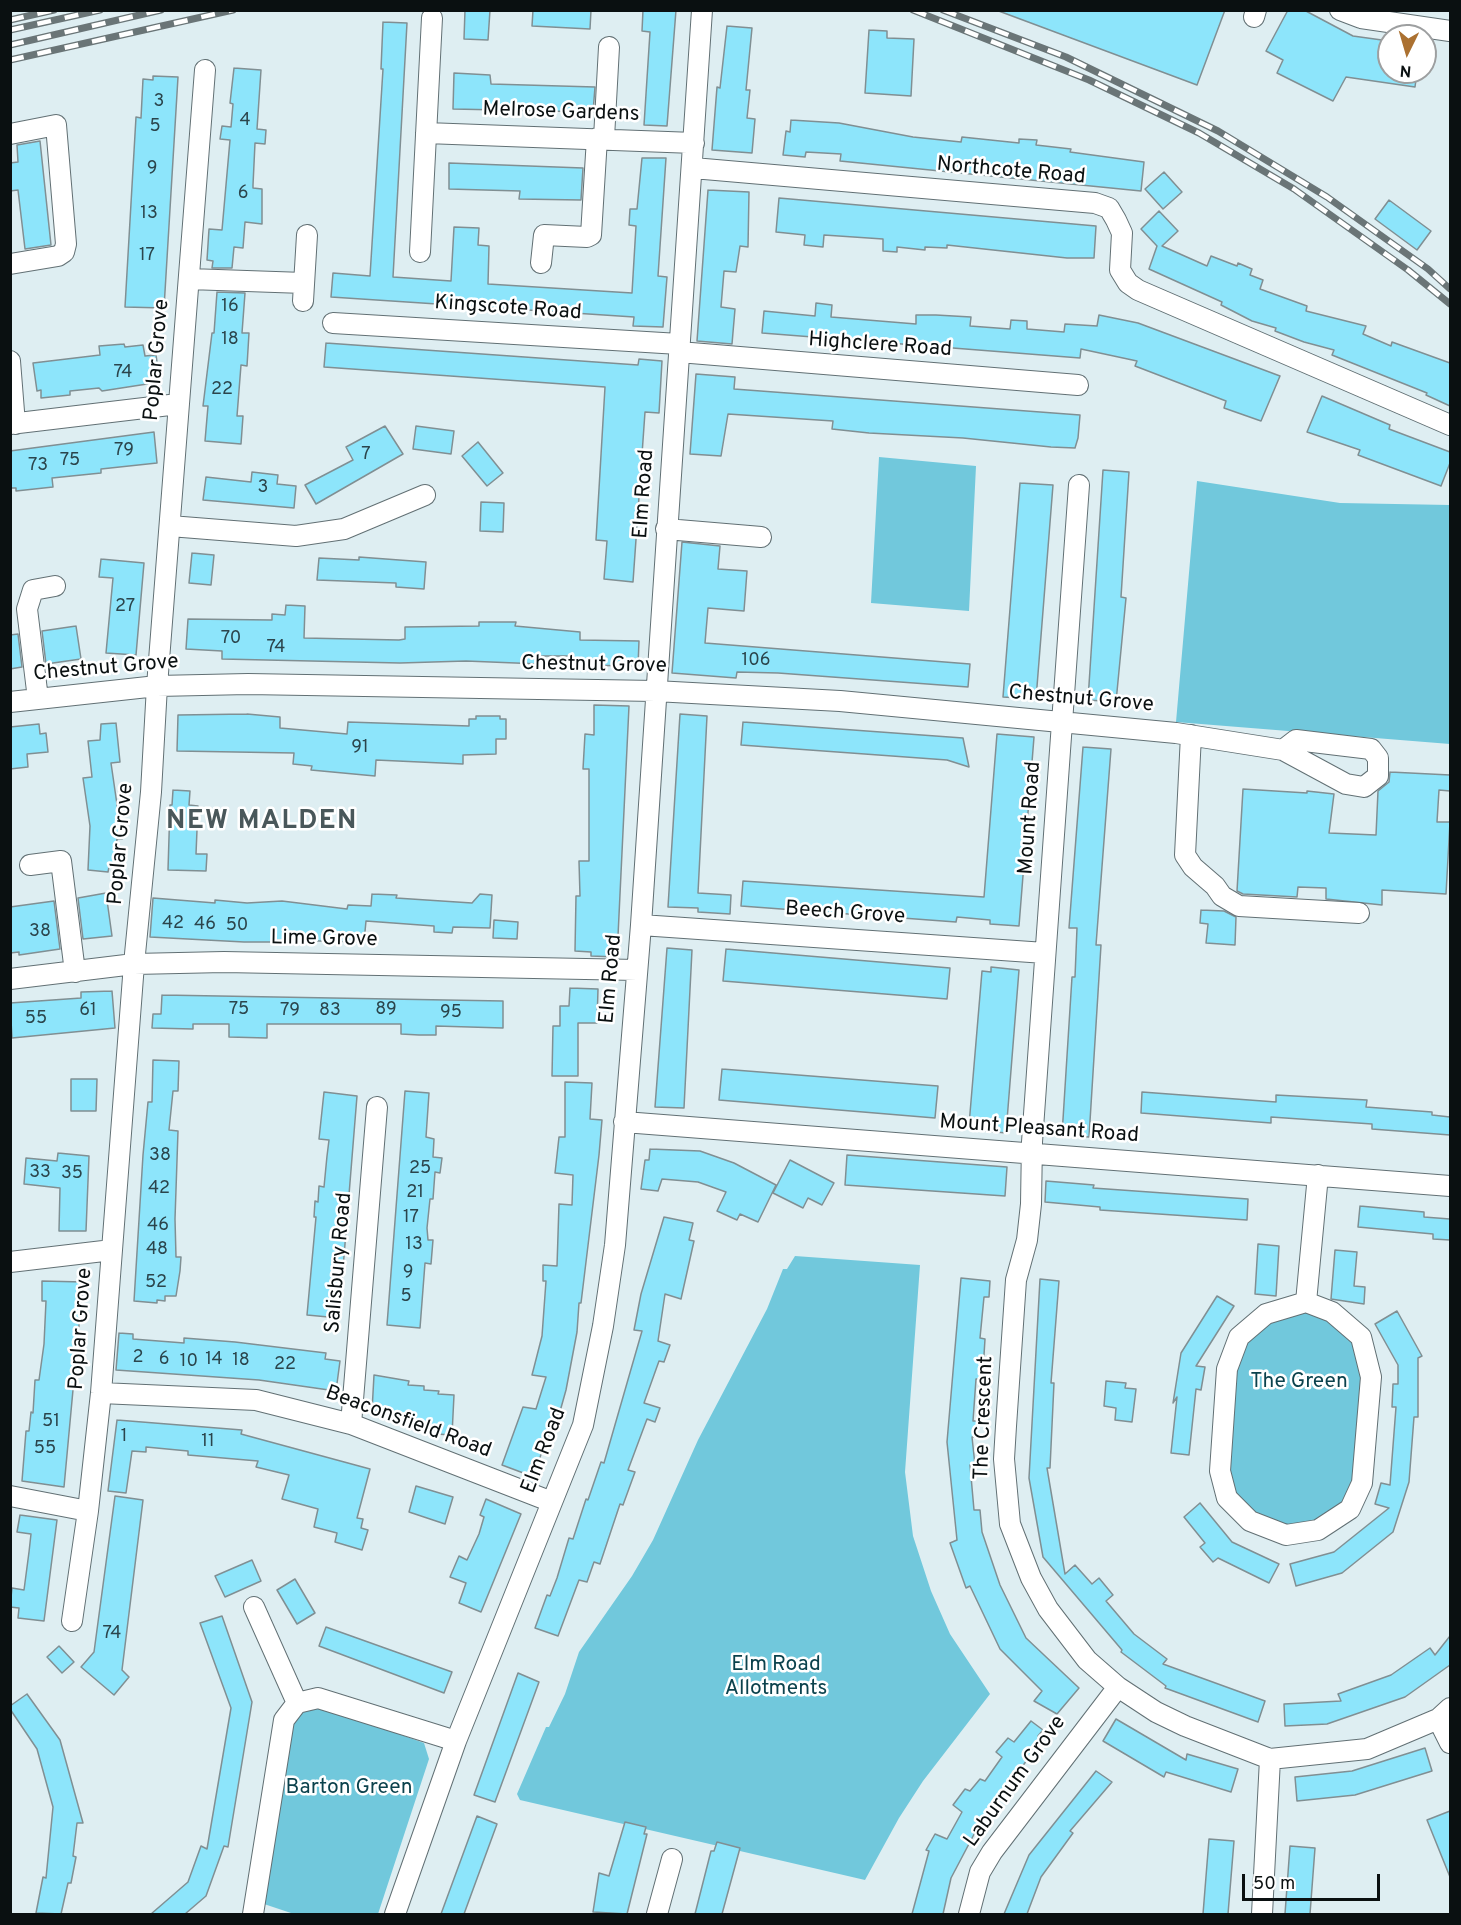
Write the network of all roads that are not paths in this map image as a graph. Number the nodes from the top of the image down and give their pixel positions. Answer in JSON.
{"nodes":[{"id":1,"x":702,"y":10,"type":"edge"},
{"id":2,"x":1340,"y":10,"type":"edge"},
{"id":3,"x":432,"y":18,"type":"dead end"},
{"id":4,"x":1450,"y":31,"type":"edge"},
{"id":5,"x":609,"y":47,"type":"dead end"},
{"id":6,"x":205,"y":70,"type":"dead end"},
{"id":7,"x":426,"y":133,"type":"junction"},
{"id":8,"x":10,"y":134,"type":"edge"},
{"id":9,"x":600,"y":138,"type":"junction"},
{"id":10,"x":694,"y":143,"type":"junction"},
{"id":11,"x":693,"y":168,"type":"junction"},
{"id":12,"x":307,"y":236,"type":"dead end"},
{"id":13,"x":420,"y":252,"type":"dead end"},
{"id":14,"x":541,"y":263,"type":"dead end"},
{"id":15,"x":10,"y":264,"type":"edge"},
{"id":16,"x":189,"y":279,"type":"junction"},
{"id":17,"x":333,"y":323,"type":"dead end"},
{"id":18,"x":679,"y":348,"type":"junction"},
{"id":19,"x":10,"y":361,"type":"edge"},
{"id":20,"x":1078,"y":385,"type":"dead end"},
{"id":21,"x":178,"y":404,"type":"junction"},
{"id":22,"x":13,"y":424,"type":"edge"},
{"id":23,"x":1450,"y":425,"type":"edge"},
{"id":24,"x":1079,"y":485,"type":"dead end"},
{"id":25,"x":425,"y":495,"type":"dead end"},
{"id":26,"x":170,"y":526,"type":"junction"},
{"id":27,"x":666,"y":529,"type":"junction"},
{"id":28,"x":761,"y":537,"type":"dead end"},
{"id":29,"x":55,"y":586,"type":"dead end"},
{"id":30,"x":157,"y":686,"type":"junction"},
{"id":31,"x":655,"y":691,"type":"junction"},
{"id":32,"x":38,"y":699,"type":"junction"},
{"id":33,"x":10,"y":702,"type":"edge"},
{"id":34,"x":1062,"y":722,"type":"junction"},
{"id":35,"x":1184,"y":734,"type":"junction"},
{"id":36,"x":1283,"y":750,"type":"dead end"},
{"id":37,"x":30,"y":865,"type":"dead end"},
{"id":38,"x":1359,"y":913,"type":"dead end"},
{"id":39,"x":641,"y":925,"type":"junction"},
{"id":40,"x":1045,"y":953,"type":"junction"},
{"id":41,"x":134,"y":964,"type":"junction"},
{"id":42,"x":637,"y":970,"type":"junction"},
{"id":43,"x":75,"y":972,"type":"junction"},
{"id":44,"x":10,"y":980,"type":"edge"},
{"id":45,"x":377,"y":1107,"type":"dead end"},
{"id":46,"x":624,"y":1122,"type":"junction"},
{"id":47,"x":1032,"y":1153,"type":"junction"},
{"id":48,"x":1318,"y":1175,"type":"junction"},
{"id":49,"x":1450,"y":1186,"type":"edge"},
{"id":50,"x":112,"y":1250,"type":"junction"},
{"id":51,"x":10,"y":1262,"type":"edge"},
{"id":52,"x":1306,"y":1302,"type":"junction"},
{"id":53,"x":101,"y":1393,"type":"junction"},
{"id":54,"x":351,"y":1424,"type":"junction"},
{"id":55,"x":10,"y":1496,"type":"edge"},
{"id":56,"x":552,"y":1502,"type":"junction"},
{"id":57,"x":88,"y":1511,"type":"junction"},
{"id":58,"x":254,"y":1607,"type":"dead end"},
{"id":59,"x":72,"y":1621,"type":"dead end"},
{"id":60,"x":1118,"y":1687,"type":"junction"},
{"id":61,"x":297,"y":1702,"type":"junction"},
{"id":62,"x":1444,"y":1714,"type":"edge"},
{"id":63,"x":456,"y":1741,"type":"junction"},
{"id":64,"x":1450,"y":1743,"type":"edge"},
{"id":65,"x":1270,"y":1759,"type":"junction"},
{"id":66,"x":672,"y":1859,"type":"dead end"},
{"id":67,"x":252,"y":1914,"type":"edge"},
{"id":68,"x":395,"y":1914,"type":"edge"},
{"id":69,"x":657,"y":1914,"type":"edge"},
{"id":70,"x":969,"y":1914,"type":"edge"},
{"id":71,"x":1262,"y":1914,"type":"edge"}],
"edges":[{"from":1,"to":10,"type":"street","name":"Elm Road"},
{"from":2,"to":4,"type":"street"},
{"from":3,"to":7,"type":"street"},
{"from":5,"to":9,"type":"street"},
{"from":6,"to":16,"type":"street","name":"Poplar Grove"},
{"from":7,"to":9,"type":"street","name":"Melrose Gardens"},
{"from":7,"to":13,"type":"street"},
{"from":8,"to":15,"type":"street"},
{"from":9,"to":10,"type":"street","name":"Melrose Gardens"},
{"from":9,"to":14,"type":"street"},
{"from":10,"to":11,"type":"street","name":"Elm Road"},
{"from":11,"to":18,"type":"street","name":"Elm Road"},
{"from":11,"to":23,"type":"street","name":"Northcote Road"},
{"from":12,"to":16,"type":"street"},
{"from":16,"to":21,"type":"street","name":"Poplar Grove"},
{"from":17,"to":18,"type":"street","name":"Kingscote Road"},
{"from":18,"to":20,"type":"street","name":"Highclere Road"},
{"from":18,"to":27,"type":"street","name":"Elm Road"},
{"from":19,"to":22,"type":"street"},
{"from":21,"to":22,"type":"street"},
{"from":21,"to":26,"type":"street","name":"Poplar Grove"},
{"from":24,"to":34,"type":"street","name":"Mount Road"},
{"from":25,"to":26,"type":"street"},
{"from":26,"to":30,"type":"street","name":"Poplar Grove"},
{"from":27,"to":28,"type":"street"},
{"from":27,"to":31,"type":"street","name":"Elm Road"},
{"from":29,"to":32,"type":"street"},
{"from":30,"to":31,"type":"street","name":"Chestnut Grove"},
{"from":30,"to":32,"type":"street","name":"Chestnut Grove"},
{"from":30,"to":41,"type":"street","name":"Poplar Grove"},
{"from":31,"to":34,"type":"street","name":"Chestnut Grove"},
{"from":31,"to":39,"type":"street","name":"Elm Road"},
{"from":32,"to":33,"type":"street","name":"Chestnut Grove"},
{"from":34,"to":35,"type":"street","name":"Chestnut Grove"},
{"from":34,"to":40,"type":"street","name":"Mount Road"},
{"from":35,"to":36,"type":"street","name":"Chestnut Grove"},
{"from":35,"to":38,"type":"street"},
{"from":37,"to":43,"type":"street"},
{"from":39,"to":40,"type":"street","name":"Beech Grove"},
{"from":39,"to":42,"type":"street","name":"Elm Road"},
{"from":40,"to":47,"type":"street","name":"Mount Road"},
{"from":41,"to":42,"type":"street","name":"Lime Grove"},
{"from":41,"to":43,"type":"street","name":"Lime Grove"},
{"from":41,"to":50,"type":"street","name":"Poplar Grove"},
{"from":42,"to":46,"type":"street","name":"Elm Road"},
{"from":43,"to":44,"type":"street","name":"Lime Grove"},
{"from":45,"to":54,"type":"street","name":"Salisbury Road"},
{"from":46,"to":47,"type":"street","name":"Mount Pleasant Road"},
{"from":46,"to":56,"type":"street","name":"Elm Road"},
{"from":47,"to":48,"type":"street","name":"Mount Pleasant Road"},
{"from":47,"to":60,"type":"street","name":"The Crescent"},
{"from":48,"to":49,"type":"street","name":"Mount Pleasant Road"},
{"from":48,"to":52,"type":"street"},
{"from":50,"to":51,"type":"street"},
{"from":50,"to":53,"type":"street","name":"Poplar Grove"},
{"from":52,"to":52,"type":"street"},
{"from":53,"to":54,"type":"street","name":"Beaconsfield Road"},
{"from":53,"to":57,"type":"street","name":"Poplar Grove"},
{"from":54,"to":56,"type":"street","name":"Beaconsfield Road"},
{"from":55,"to":57,"type":"street"},
{"from":56,"to":63,"type":"street","name":"Elm Road"},
{"from":57,"to":59,"type":"street","name":"Poplar Grove"},
{"from":58,"to":61,"type":"street"},
{"from":60,"to":65,"type":"street","name":"The Crescent"},
{"from":60,"to":70,"type":"street","name":"Laburnum Grove"},
{"from":61,"to":63,"type":"street"},
{"from":61,"to":67,"type":"street"},
{"from":62,"to":64,"type":"street"},
{"from":62,"to":65,"type":"street","name":"The Crescent"},
{"from":63,"to":68,"type":"street","name":"Elm Road"},
{"from":65,"to":71,"type":"street"},
{"from":66,"to":69,"type":"street"}]}
